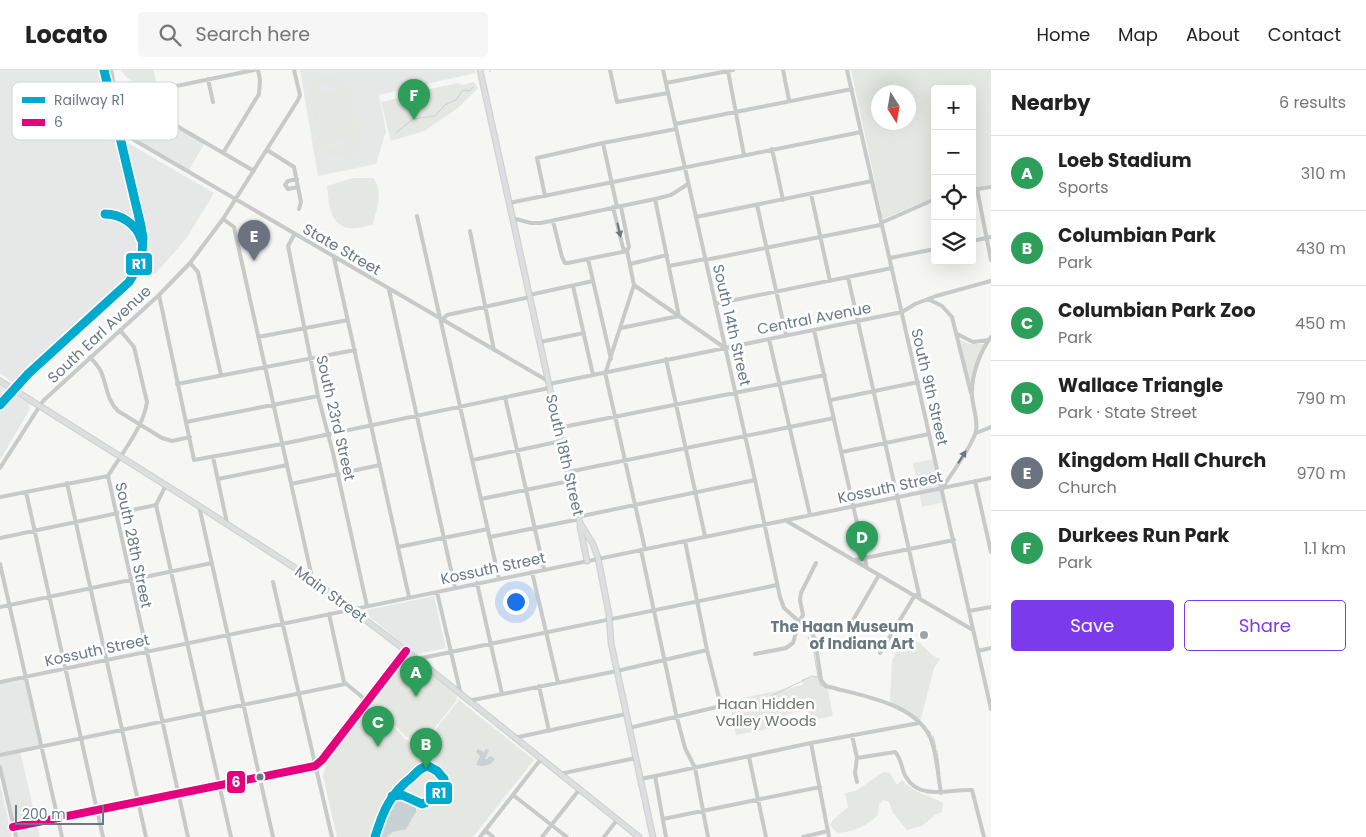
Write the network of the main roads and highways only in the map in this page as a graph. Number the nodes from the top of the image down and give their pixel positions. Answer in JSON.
{"nodes":[{"id":1,"x":480,"y":70,"type":"edge"},
{"id":2,"x":0,"y":381,"type":"edge"},
{"id":3,"x":580,"y":524,"type":"junction"},
{"id":4,"x":587,"y":561,"type":"road end"},
{"id":5,"x":652,"y":836,"type":"edge"},
{"id":6,"x":639,"y":837,"type":"edge"}],
"edges":[{"from":1,"to":3,"type":"main road","name":"South 18th Street"},
{"from":2,"to":6,"type":"main road","name":"Main Street"},
{"from":3,"to":4,"type":"main road"},
{"from":3,"to":5,"type":"main road","name":"South 18th Street"}]}
